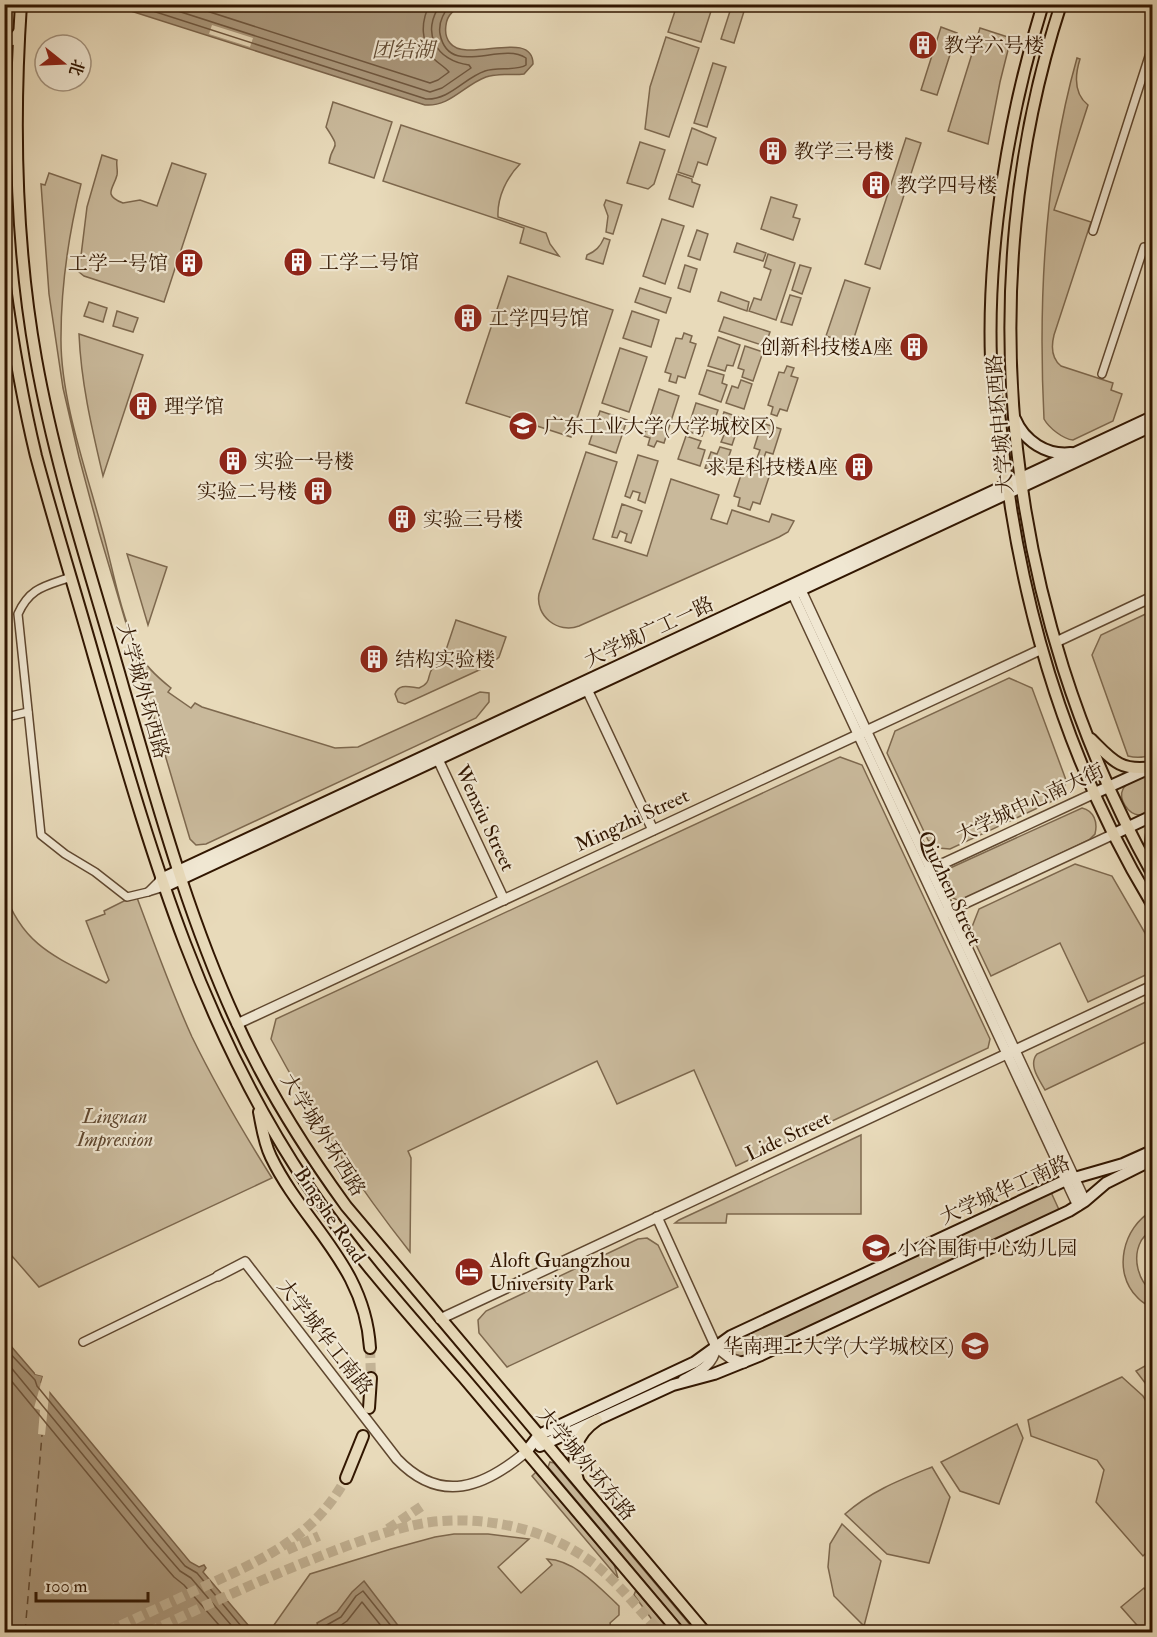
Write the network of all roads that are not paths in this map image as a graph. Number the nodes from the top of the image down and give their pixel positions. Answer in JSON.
{"nodes":[{"id":1,"x":21,"y":4,"type":"edge"},
{"id":2,"x":1043,"y":4,"type":"edge"},
{"id":3,"x":1060,"y":4,"type":"edge"},
{"id":4,"x":19,"y":32,"type":"junction"},
{"id":5,"x":4,"y":40,"type":"edge"},
{"id":6,"x":1152,"y":47,"type":"edge"},
{"id":7,"x":1093,"y":231,"type":"dead end"},
{"id":8,"x":1143,"y":247,"type":"dead end"},
{"id":9,"x":4,"y":280,"type":"edge"},
{"id":10,"x":1102,"y":374,"type":"dead end"},
{"id":11,"x":1152,"y":417,"type":"edge"},
{"id":12,"x":1015,"y":418,"type":"junction"},
{"id":13,"x":1152,"y":426,"type":"edge"},
{"id":14,"x":1075,"y":453,"type":"junction"},
{"id":15,"x":1022,"y":482,"type":"junction"},
{"id":16,"x":1007,"y":489,"type":"junction"},
{"id":17,"x":71,"y":577,"type":"junction"},
{"id":18,"x":795,"y":588,"type":"junction"},
{"id":19,"x":1152,"y":597,"type":"edge"},
{"id":20,"x":1056,"y":642,"type":"junction"},
{"id":21,"x":1042,"y":649,"type":"junction"},
{"id":22,"x":586,"y":686,"type":"junction"},
{"id":23,"x":28,"y":712,"type":"junction"},
{"id":24,"x":10,"y":716,"type":"dead end"},
{"id":25,"x":862,"y":733,"type":"junction"},
{"id":26,"x":1088,"y":735,"type":"junction"},
{"id":27,"x":436,"y":756,"type":"junction"},
{"id":28,"x":1152,"y":766,"type":"edge"},
{"id":29,"x":1109,"y":787,"type":"junction"},
{"id":30,"x":1095,"y":793,"type":"junction"},
{"id":31,"x":1152,"y":816,"type":"edge"},
{"id":32,"x":1128,"y":827,"type":"junction"},
{"id":33,"x":653,"y":830,"type":"junction"},
{"id":34,"x":1152,"y":833,"type":"edge"},
{"id":35,"x":1114,"y":834,"type":"junction"},
{"id":36,"x":927,"y":871,"type":"junction"},
{"id":37,"x":1152,"y":872,"type":"edge"},
{"id":38,"x":180,"y":875,"type":"junction"},
{"id":39,"x":162,"y":883,"type":"junction"},
{"id":40,"x":504,"y":900,"type":"junction"},
{"id":41,"x":1152,"y":904,"type":"edge"},
{"id":42,"x":946,"y":912,"type":"junction"},
{"id":43,"x":197,"y":924,"type":"junction"},
{"id":44,"x":179,"y":930,"type":"junction"},
{"id":45,"x":1152,"y":986,"type":"edge"},
{"id":46,"x":237,"y":1024,"type":"junction"},
{"id":47,"x":1011,"y":1051,"type":"junction"},
{"id":48,"x":257,"y":1103,"type":"junction"},
{"id":49,"x":1152,"y":1151,"type":"edge"},
{"id":50,"x":1152,"y":1160,"type":"edge"},
{"id":51,"x":1070,"y":1179,"type":"junction"},
{"id":52,"x":1082,"y":1203,"type":"junction"},
{"id":53,"x":657,"y":1217,"type":"junction"},
{"id":54,"x":218,"y":1276,"type":"joint"},
{"id":55,"x":440,"y":1319,"type":"junction"},
{"id":56,"x":422,"y":1330,"type":"joint"},
{"id":57,"x":83,"y":1342,"type":"dead end"},
{"id":58,"x":716,"y":1347,"type":"junction"},
{"id":59,"x":370,"y":1348,"type":"tunnel mouth"},
{"id":60,"x":744,"y":1363,"type":"junction"},
{"id":61,"x":371,"y":1378,"type":"tunnel mouth"},
{"id":62,"x":673,"y":1385,"type":"junction"},
{"id":63,"x":369,"y":1408,"type":"dead end"},
{"id":64,"x":597,"y":1420,"type":"junction"},
{"id":65,"x":363,"y":1436,"type":"dead end"},
{"id":66,"x":542,"y":1439,"type":"junction"},
{"id":67,"x":526,"y":1452,"type":"junction"},
{"id":68,"x":346,"y":1478,"type":"tunnel mouth"},
{"id":69,"x":581,"y":1486,"type":"junction"},
{"id":70,"x":679,"y":1632,"type":"edge"},
{"id":71,"x":705,"y":1632,"type":"edge"}],
"edges":[{"from":1,"to":4,"type":"main road","name":"大学城外环西路"},
{"from":2,"to":16,"type":"main road","name":"大学城中环西路"},
{"from":3,"to":12,"type":"main road","name":"大学城中环西路"},
{"from":4,"to":5,"type":"main road"},
{"from":4,"to":38,"type":"main road","name":"大学城外环西路"},
{"from":6,"to":7,"type":"street"},
{"from":8,"to":10,"type":"street"},
{"from":9,"to":17,"type":"main road","name":"大学城外环西路"},
{"from":11,"to":14,"type":"main road","name":"大学城广工一路"},
{"from":12,"to":14,"type":"main road"},
{"from":12,"to":15,"type":"main road","name":"大学城中环西路"},
{"from":13,"to":15,"type":"main road","name":"大学城广工一路"},
{"from":14,"to":15,"type":"main road","name":"大学城广工一路"},
{"from":15,"to":16,"type":"main road","name":"大学城广工一路"},
{"from":15,"to":20,"type":"main road","name":"大学城中环西路"},
{"from":16,"to":18,"type":"main road","name":"大学城广工一路"},
{"from":16,"to":21,"type":"main road","name":"大学城中环西路"},
{"from":17,"to":23,"type":"street"},
{"from":17,"to":39,"type":"main road","name":"大学城外环西路"},
{"from":18,"to":22,"type":"main road","name":"大学城广工一路"},
{"from":18,"to":25,"type":"street","name":"Qiuzhen Street"},
{"from":19,"to":20,"type":"street"},
{"from":20,"to":26,"type":"main road","name":"大学城中环西路"},
{"from":21,"to":25,"type":"street","name":"Mingzhi Street"},
{"from":21,"to":30,"type":"main road","name":"大学城中环西路"},
{"from":22,"to":27,"type":"main road","name":"大学城广工一路"},
{"from":22,"to":33,"type":"street"},
{"from":23,"to":24,"type":"street"},
{"from":23,"to":39,"type":"street"},
{"from":25,"to":33,"type":"street","name":"Mingzhi Street"},
{"from":25,"to":36,"type":"street","name":"Qiuzhen Street"},
{"from":26,"to":28,"type":"main road"},
{"from":26,"to":29,"type":"main road","name":"大学城中环西路"},
{"from":27,"to":38,"type":"main road","name":"大学城广工一路"},
{"from":27,"to":40,"type":"street","name":"Wenxiu Street"},
{"from":28,"to":29,"type":"main road","name":"大学城中心南大街"},
{"from":29,"to":30,"type":"main road","name":"大学城中心南大街"},
{"from":29,"to":32,"type":"main road","name":"大学城中环西路"},
{"from":30,"to":35,"type":"main road","name":"大学城中环西路"},
{"from":30,"to":36,"type":"street","name":"大学城中心南大街"},
{"from":31,"to":32,"type":"main road"},
{"from":32,"to":35,"type":"main road"},
{"from":32,"to":37,"type":"main road","name":"大学城中环西路"},
{"from":33,"to":40,"type":"street","name":"Mingzhi Street"},
{"from":34,"to":37,"type":"main road"},
{"from":35,"to":41,"type":"main road","name":"大学城中环西路"},
{"from":35,"to":42,"type":"street"},
{"from":36,"to":42,"type":"street","name":"Qiuzhen Street"},
{"from":38,"to":39,"type":"main road","name":"大学城广工一路"},
{"from":38,"to":43,"type":"main road","name":"大学城外环西路"},
{"from":39,"to":44,"type":"main road","name":"大学城外环西路"},
{"from":40,"to":46,"type":"street","name":"Mingzhi Street"},
{"from":42,"to":47,"type":"street","name":"Qiuzhen Street"},
{"from":43,"to":44,"type":"main road"},
{"from":43,"to":46,"type":"main road","name":"大学城外环西路"},
{"from":44,"to":48,"type":"main road","name":"大学城外环西路"},
{"from":45,"to":47,"type":"street","name":"Lide Street"},
{"from":46,"to":55,"type":"main road","name":"大学城外环西路"},
{"from":47,"to":51,"type":"street","name":"Qiuzhen Street"},
{"from":47,"to":53,"type":"street","name":"Lide Street"},
{"from":48,"to":56,"type":"main road","name":"大学城外环西路"},
{"from":48,"to":59,"type":"main road","name":"Bingshe Road"},
{"from":49,"to":51,"type":"main road","name":"大学城华工南路"},
{"from":50,"to":52,"type":"main road","name":"大学城华工南路"},
{"from":51,"to":52,"type":"street","name":"Qiuzhen Street"},
{"from":51,"to":58,"type":"main road","name":"大学城华工南路"},
{"from":52,"to":60,"type":"main road","name":"大学城华工南路"},
{"from":53,"to":55,"type":"street","name":"Lide Street"},
{"from":53,"to":58,"type":"street"},
{"from":54,"to":57,"type":"street","name":"大学城华工南路"},
{"from":54,"to":67,"type":"street","name":"大学城华工南路"},
{"from":55,"to":66,"type":"main road","name":"大学城外环东路"},
{"from":56,"to":67,"type":"main road","name":"大学城外环东路"},
{"from":58,"to":60,"type":"street"},
{"from":58,"to":62,"type":"street"},
{"from":58,"to":66,"type":"main road","name":"大学城华工南路"},
{"from":60,"to":62,"type":"main road","name":"大学城华工南路"},
{"from":61,"to":63,"type":"main road"},
{"from":62,"to":64,"type":"main road","name":"大学城华工南路"},
{"from":64,"to":66,"type":"main road","name":"大学城华工南路"},
{"from":64,"to":69,"type":"main road"},
{"from":65,"to":68,"type":"main road"},
{"from":66,"to":67,"type":"main road","name":"大学城华工南路"},
{"from":66,"to":69,"type":"main road","name":"大学城外环东路"},
{"from":67,"to":70,"type":"main road","name":"大学城外环东路"},
{"from":69,"to":71,"type":"main road","name":"大学城外环东路"}]}
